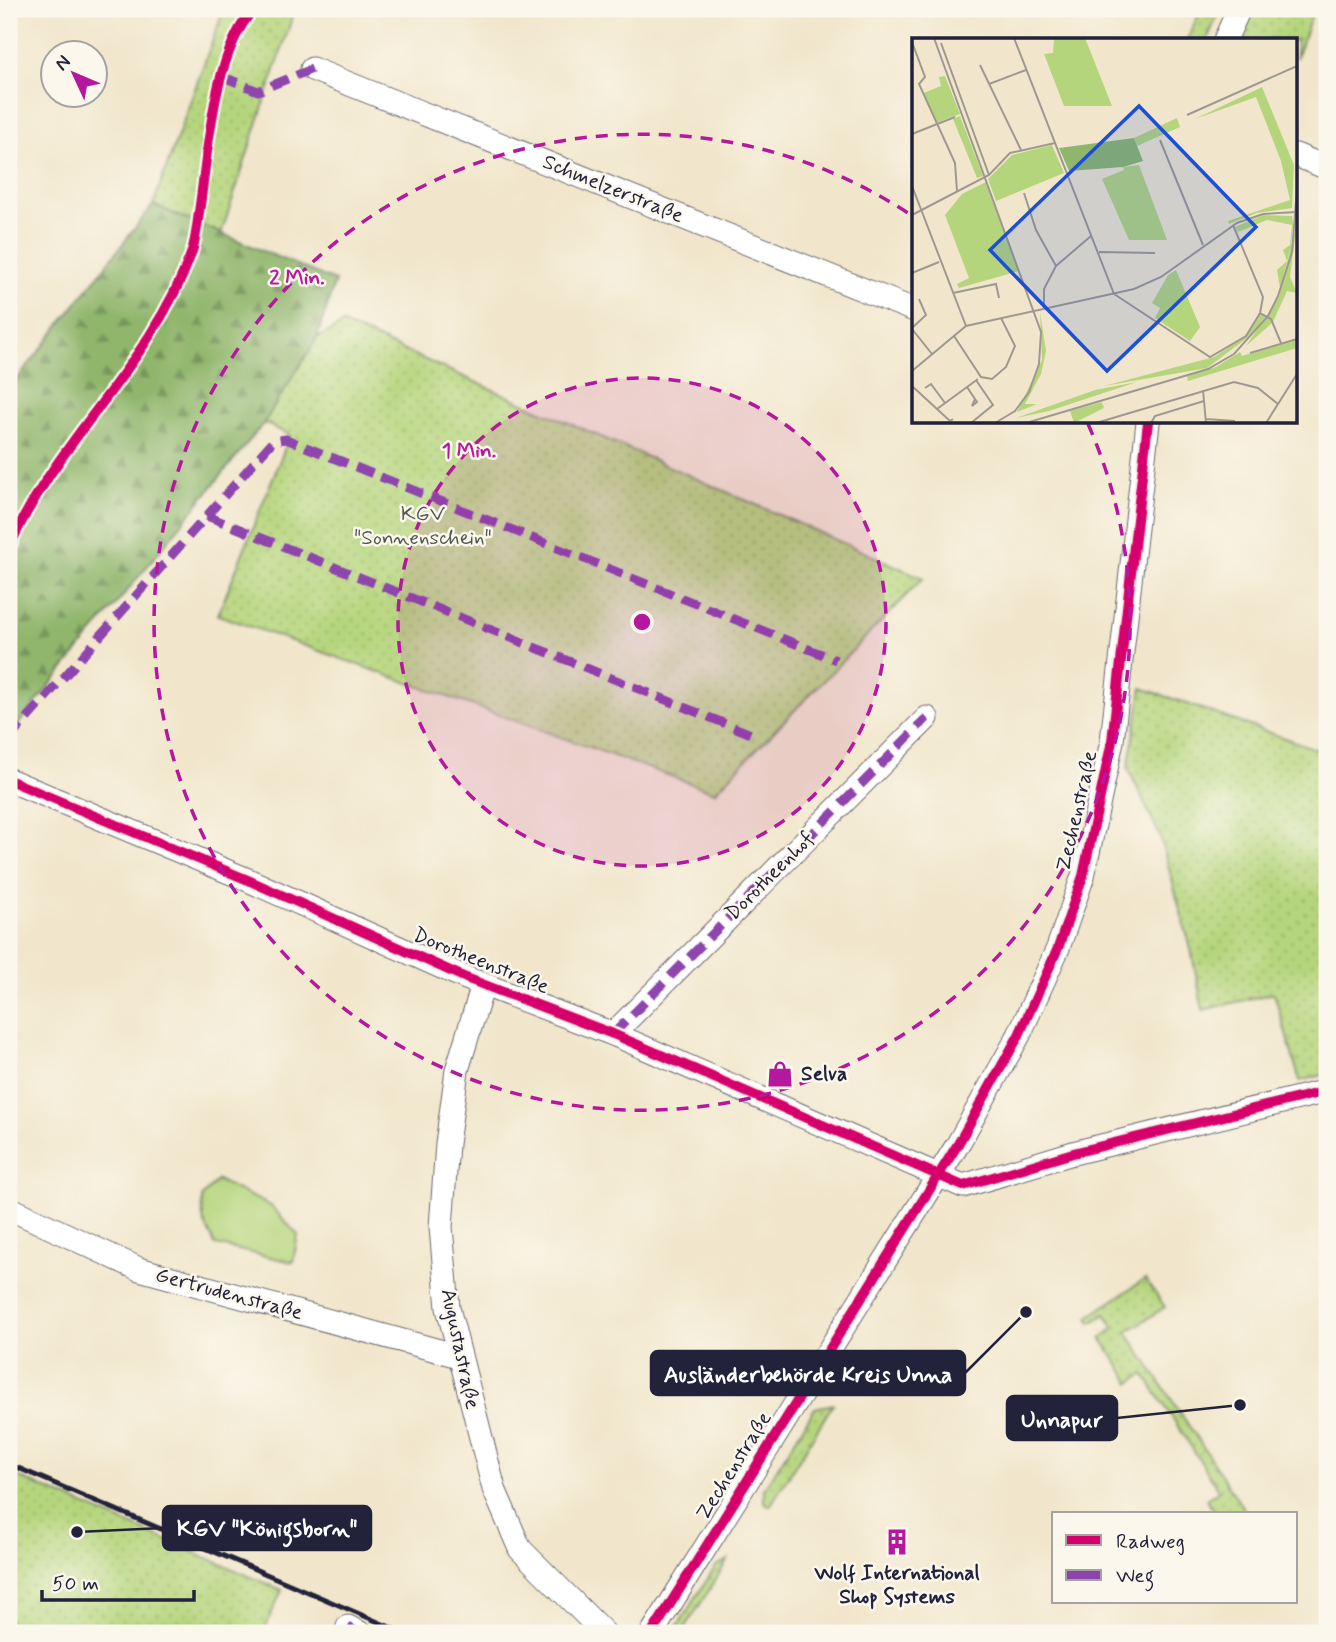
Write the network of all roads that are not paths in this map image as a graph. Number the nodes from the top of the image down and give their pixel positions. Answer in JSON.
{"nodes":[{"id":1,"x":1239,"y":9,"type":"edge"},
{"id":2,"x":1226,"y":38,"type":"edge"},
{"id":3,"x":312,"y":69,"type":"dead end"},
{"id":4,"x":1298,"y":156,"type":"edge"},
{"id":5,"x":1327,"y":168,"type":"edge"},
{"id":6,"x":912,"y":309,"type":"edge"},
{"id":7,"x":1148,"y":424,"type":"edge"},
{"id":8,"x":927,"y":718,"type":"dead end"},
{"id":9,"x":9,"y":780,"type":"edge"},
{"id":10,"x":483,"y":985,"type":"junction"},
{"id":11,"x":613,"y":1034,"type":"junction"},
{"id":12,"x":1327,"y":1091,"type":"edge"},
{"id":13,"x":938,"y":1177,"type":"junction"},
{"id":14,"x":9,"y":1208,"type":"edge"},
{"id":15,"x":458,"y":1356,"type":"junction"},
{"id":16,"x":604,"y":1633,"type":"edge"},
{"id":17,"x":652,"y":1633,"type":"edge"}],
"edges":[{"from":1,"to":2,"type":"street"},
{"from":3,"to":6,"type":"street","name":"Schmelzerstraße"},
{"from":4,"to":5,"type":"street"},
{"from":7,"to":13,"type":"street","name":"Zechenstraße"},
{"from":8,"to":11,"type":"street","name":"Dorotheenhof"},
{"from":9,"to":10,"type":"street","name":"Dorotheenstraße"},
{"from":10,"to":11,"type":"street","name":"Dorotheenstraße"},
{"from":10,"to":15,"type":"street","name":"Augustastraße"},
{"from":11,"to":13,"type":"street","name":"Dorotheenstraße"},
{"from":12,"to":13,"type":"street"},
{"from":13,"to":17,"type":"street","name":"Zechenstraße"},
{"from":14,"to":15,"type":"street","name":"Gertrudenstraße"},
{"from":15,"to":16,"type":"street","name":"Augustastraße"}]}
